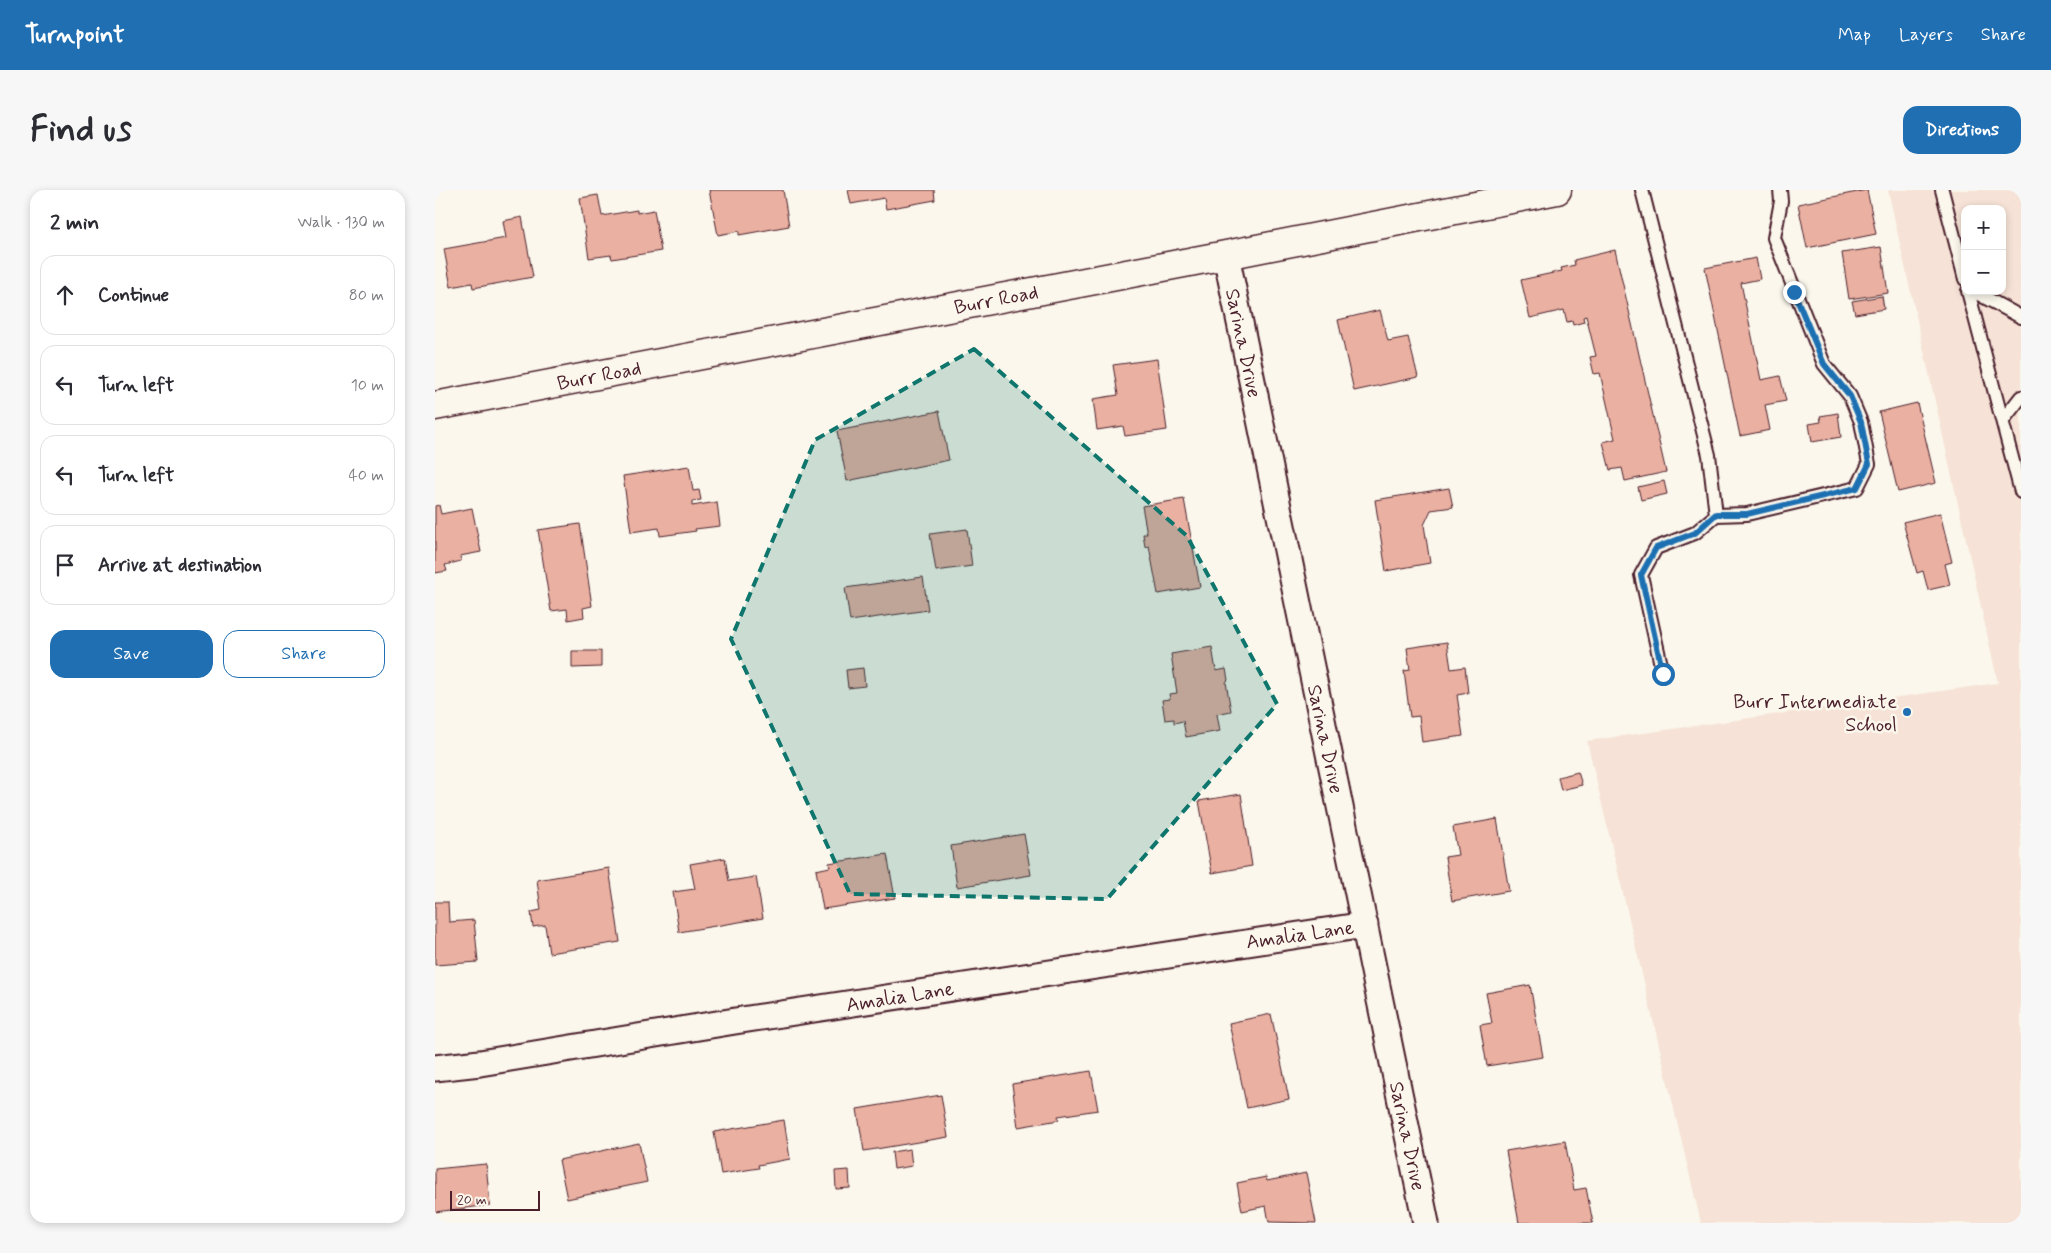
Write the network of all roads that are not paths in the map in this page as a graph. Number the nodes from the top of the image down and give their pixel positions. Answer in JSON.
{"nodes":[{"id":1,"x":1557,"y":190,"type":"edge"},
{"id":2,"x":1642,"y":190,"type":"edge"},
{"id":3,"x":1780,"y":190,"type":"edge"},
{"id":4,"x":1942,"y":190,"type":"edge"},
{"id":5,"x":1226,"y":255,"type":"junction"},
{"id":6,"x":1961,"y":264,"type":"edge"},
{"id":7,"x":1969,"y":295,"type":"edge"},
{"id":8,"x":1980,"y":295,"type":"edge"},
{"id":9,"x":2021,"y":317,"type":"edge"},
{"id":10,"x":2021,"y":397,"type":"edge"},
{"id":11,"x":435,"y":406,"type":"edge"},
{"id":12,"x":2003,"y":420,"type":"junction"},
{"id":13,"x":2021,"y":492,"type":"edge"},
{"id":14,"x":1716,"y":514,"type":"junction"},
{"id":15,"x":1663,"y":674,"type":"dead end"},
{"id":16,"x":1365,"y":925,"type":"junction"},
{"id":17,"x":435,"y":1068,"type":"edge"},
{"id":18,"x":1426,"y":1223,"type":"edge"}],
"edges":[{"from":1,"to":5,"type":"street","name":"Burr Road"},
{"from":2,"to":14,"type":"lane"},
{"from":3,"to":14,"type":"lane"},
{"from":4,"to":6,"type":"lane"},
{"from":5,"to":11,"type":"street","name":"Burr Road"},
{"from":5,"to":16,"type":"street","name":"Sarina Drive"},
{"from":7,"to":12,"type":"lane"},
{"from":8,"to":9,"type":"lane"},
{"from":10,"to":12,"type":"lane"},
{"from":12,"to":13,"type":"lane"},
{"from":14,"to":15,"type":"lane"},
{"from":16,"to":17,"type":"street","name":"Amalia Lane"},
{"from":16,"to":18,"type":"street","name":"Sarina Drive"}]}
